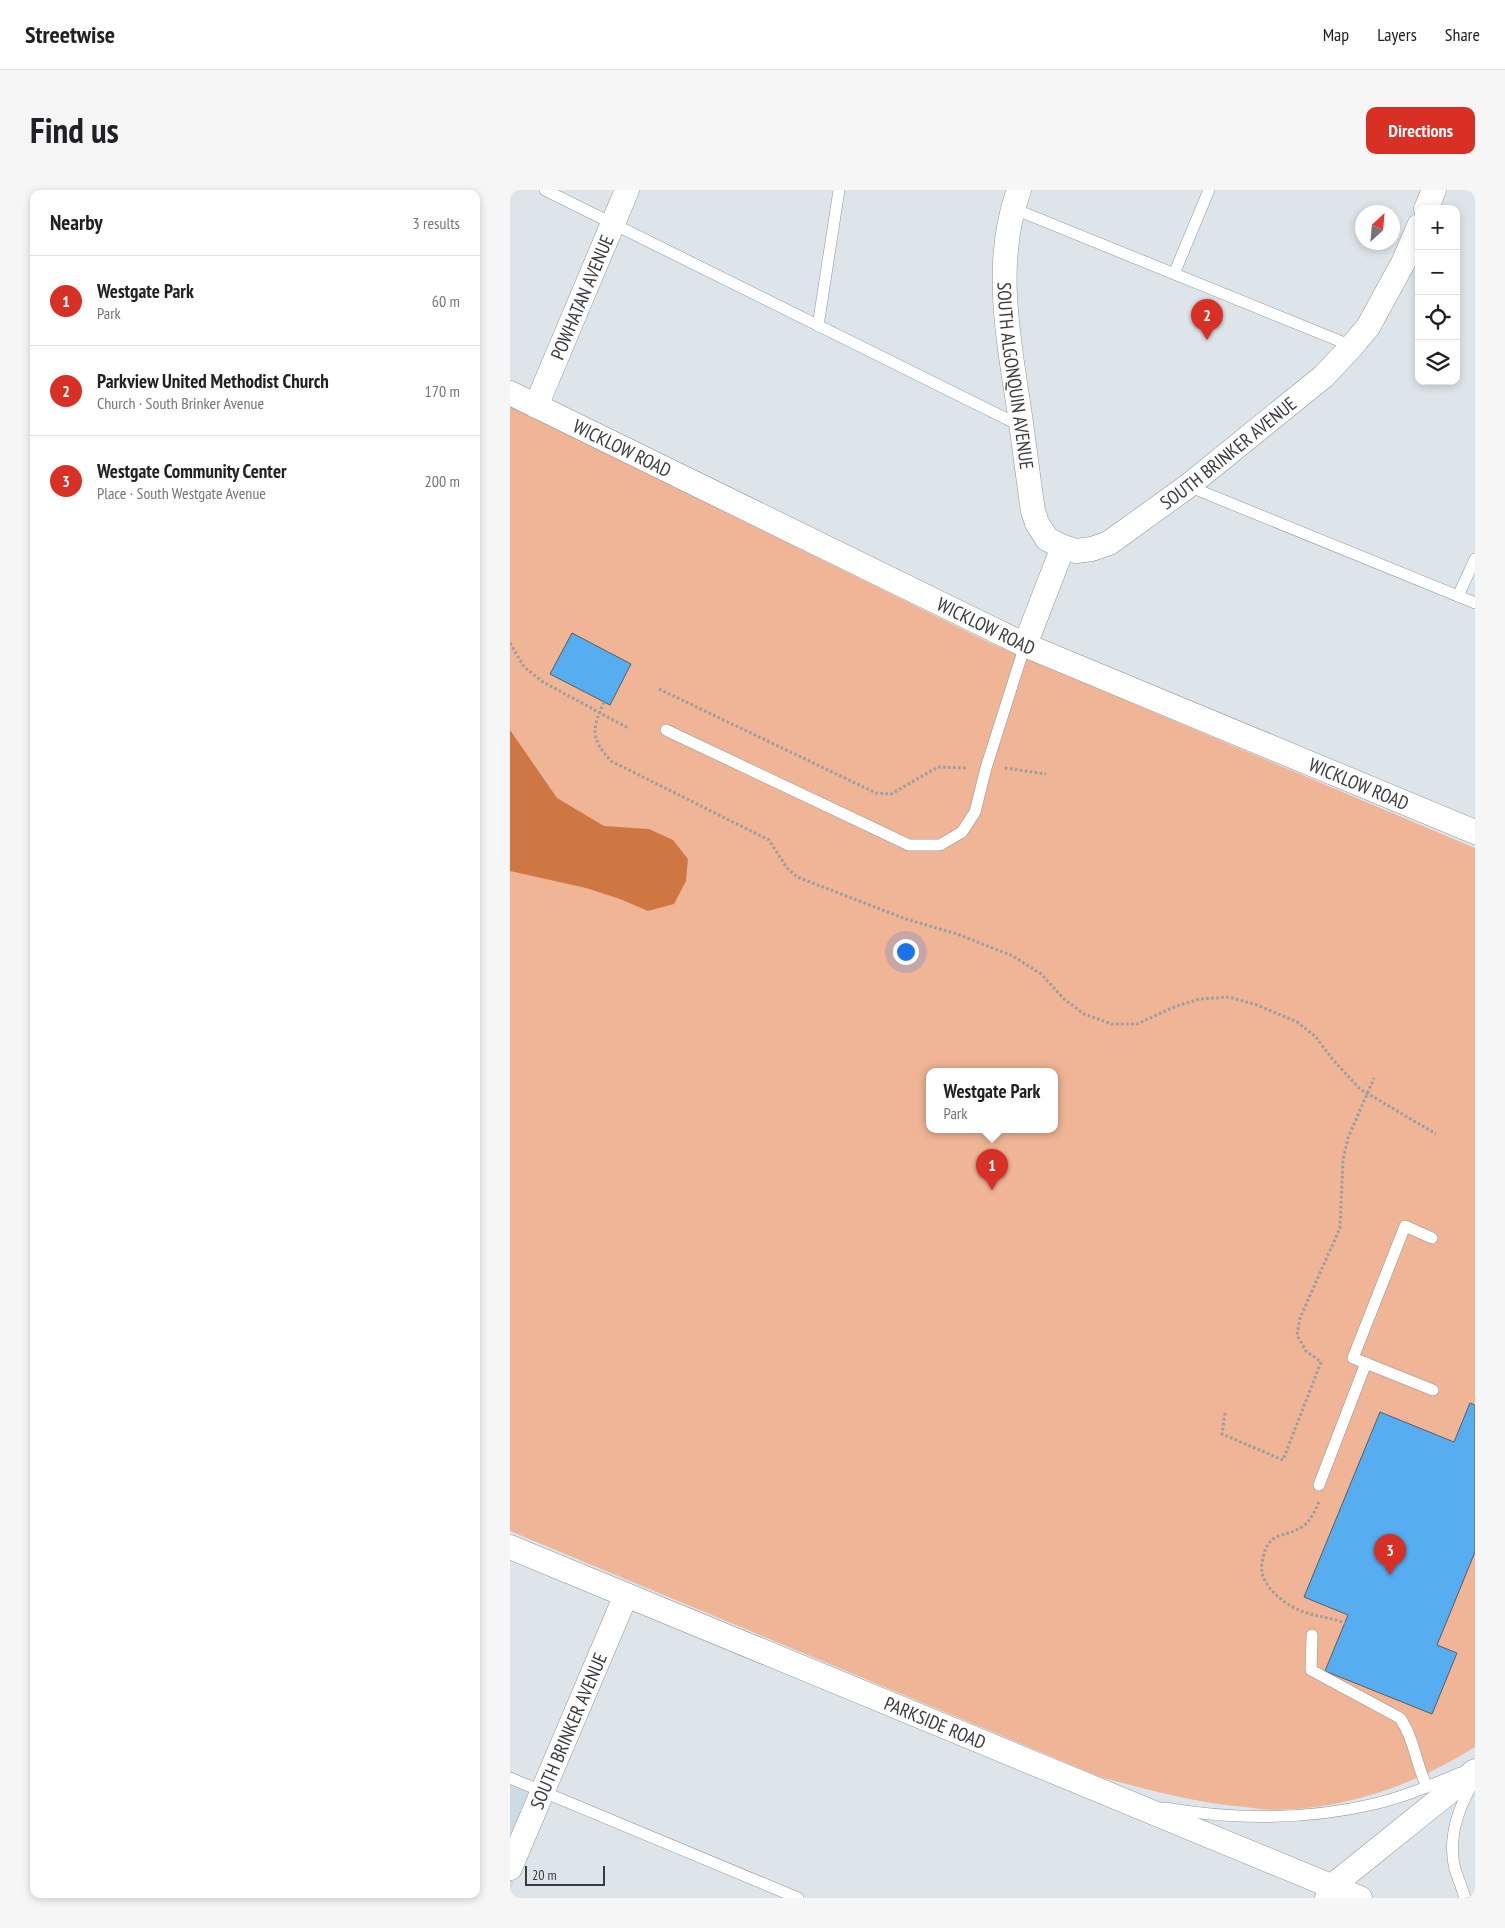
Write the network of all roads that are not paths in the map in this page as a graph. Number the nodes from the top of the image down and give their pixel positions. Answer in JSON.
{"nodes":[{"id":1,"x":545,"y":190,"type":"edge"},
{"id":2,"x":627,"y":190,"type":"edge"},
{"id":3,"x":839,"y":190,"type":"edge"},
{"id":4,"x":1209,"y":190,"type":"edge"},
{"id":5,"x":1434,"y":190,"type":"edge"},
{"id":6,"x":1016,"y":199,"type":"edge"},
{"id":7,"x":1428,"y":205,"type":"edge"},
{"id":8,"x":613,"y":224,"type":"junction"},
{"id":9,"x":1415,"y":235,"type":"edge"},
{"id":10,"x":1174,"y":274,"type":"junction"},
{"id":11,"x":818,"y":326,"type":"junction"},
{"id":12,"x":1352,"y":346,"type":"junction"},
{"id":13,"x":510,"y":393,"type":"edge"},
{"id":14,"x":536,"y":406,"type":"junction"},
{"id":15,"x":1021,"y":426,"type":"junction"},
{"id":16,"x":1188,"y":486,"type":"junction"},
{"id":17,"x":1063,"y":547,"type":"junction"},
{"id":18,"x":1475,"y":558,"type":"edge"},
{"id":19,"x":1458,"y":596,"type":"junction"},
{"id":20,"x":1475,"y":603,"type":"edge"},
{"id":21,"x":1025,"y":645,"type":"junction"},
{"id":22,"x":666,"y":730,"type":"dead end"},
{"id":23,"x":1475,"y":832,"type":"edge"},
{"id":24,"x":1432,"y":1238,"type":"dead end"},
{"id":25,"x":1366,"y":1363,"type":"junction"},
{"id":26,"x":1433,"y":1390,"type":"dead end"},
{"id":27,"x":1319,"y":1485,"type":"road end"},
{"id":28,"x":510,"y":1547,"type":"edge"},
{"id":29,"x":626,"y":1595,"type":"junction"},
{"id":30,"x":1312,"y":1635,"type":"dead end"},
{"id":31,"x":1475,"y":1766,"type":"edge"},
{"id":32,"x":1475,"y":1771,"type":"edge"},
{"id":33,"x":510,"y":1778,"type":"edge"},
{"id":34,"x":1475,"y":1780,"type":"edge"},
{"id":35,"x":1427,"y":1787,"type":"junction"},
{"id":36,"x":542,"y":1792,"type":"junction"},
{"id":37,"x":1120,"y":1799,"type":"junction"},
{"id":38,"x":510,"y":1868,"type":"edge"},
{"id":39,"x":1330,"y":1892,"type":"edge"},
{"id":40,"x":798,"y":1898,"type":"edge"},
{"id":41,"x":1360,"y":1898,"type":"edge"},
{"id":42,"x":1465,"y":1898,"type":"edge"}],
"edges":[{"from":1,"to":8,"type":"lane"},
{"from":2,"to":8,"type":"street","name":"POWHATAN AVENUE"},
{"from":3,"to":11,"type":"lane"},
{"from":4,"to":10,"type":"lane"},
{"from":5,"to":7,"type":"street"},
{"from":6,"to":10,"type":"lane"},
{"from":6,"to":15,"type":"street","name":"SOUTH ALGONQUIN AVENUE"},
{"from":8,"to":11,"type":"lane"},
{"from":8,"to":14,"type":"street","name":"POWHATAN AVENUE"},
{"from":9,"to":12,"type":"street","name":"SOUTH BRINKER AVENUE"},
{"from":10,"to":12,"type":"lane"},
{"from":11,"to":15,"type":"lane"},
{"from":12,"to":16,"type":"street","name":"SOUTH BRINKER AVENUE"},
{"from":13,"to":14,"type":"street","name":"WICKLOW ROAD"},
{"from":14,"to":21,"type":"street","name":"WICKLOW ROAD"},
{"from":15,"to":17,"type":"street","name":"SOUTH ALGONQUIN AVENUE"},
{"from":16,"to":17,"type":"street","name":"SOUTH BRINKER AVENUE"},
{"from":16,"to":19,"type":"lane"},
{"from":17,"to":21,"type":"street"},
{"from":18,"to":19,"type":"lane"},
{"from":19,"to":20,"type":"lane"},
{"from":21,"to":22,"type":"lane"},
{"from":21,"to":23,"type":"street","name":"WICKLOW ROAD"},
{"from":24,"to":25,"type":"lane"},
{"from":25,"to":26,"type":"lane"},
{"from":25,"to":27,"type":"lane"},
{"from":28,"to":29,"type":"street","name":"PARKSIDE ROAD"},
{"from":29,"to":36,"type":"street","name":"SOUTH BRINKER AVENUE"},
{"from":29,"to":37,"type":"street","name":"PARKSIDE ROAD"},
{"from":30,"to":35,"type":"lane"},
{"from":31,"to":35,"type":"lane"},
{"from":32,"to":39,"type":"street"},
{"from":33,"to":36,"type":"lane"},
{"from":34,"to":42,"type":"lane"},
{"from":35,"to":37,"type":"lane"},
{"from":36,"to":38,"type":"street","name":"SOUTH BRINKER AVENUE"},
{"from":36,"to":40,"type":"lane"},
{"from":37,"to":39,"type":"street","name":"PARKSIDE ROAD"},
{"from":39,"to":41,"type":"street","name":"PARKSIDE ROAD"}]}
